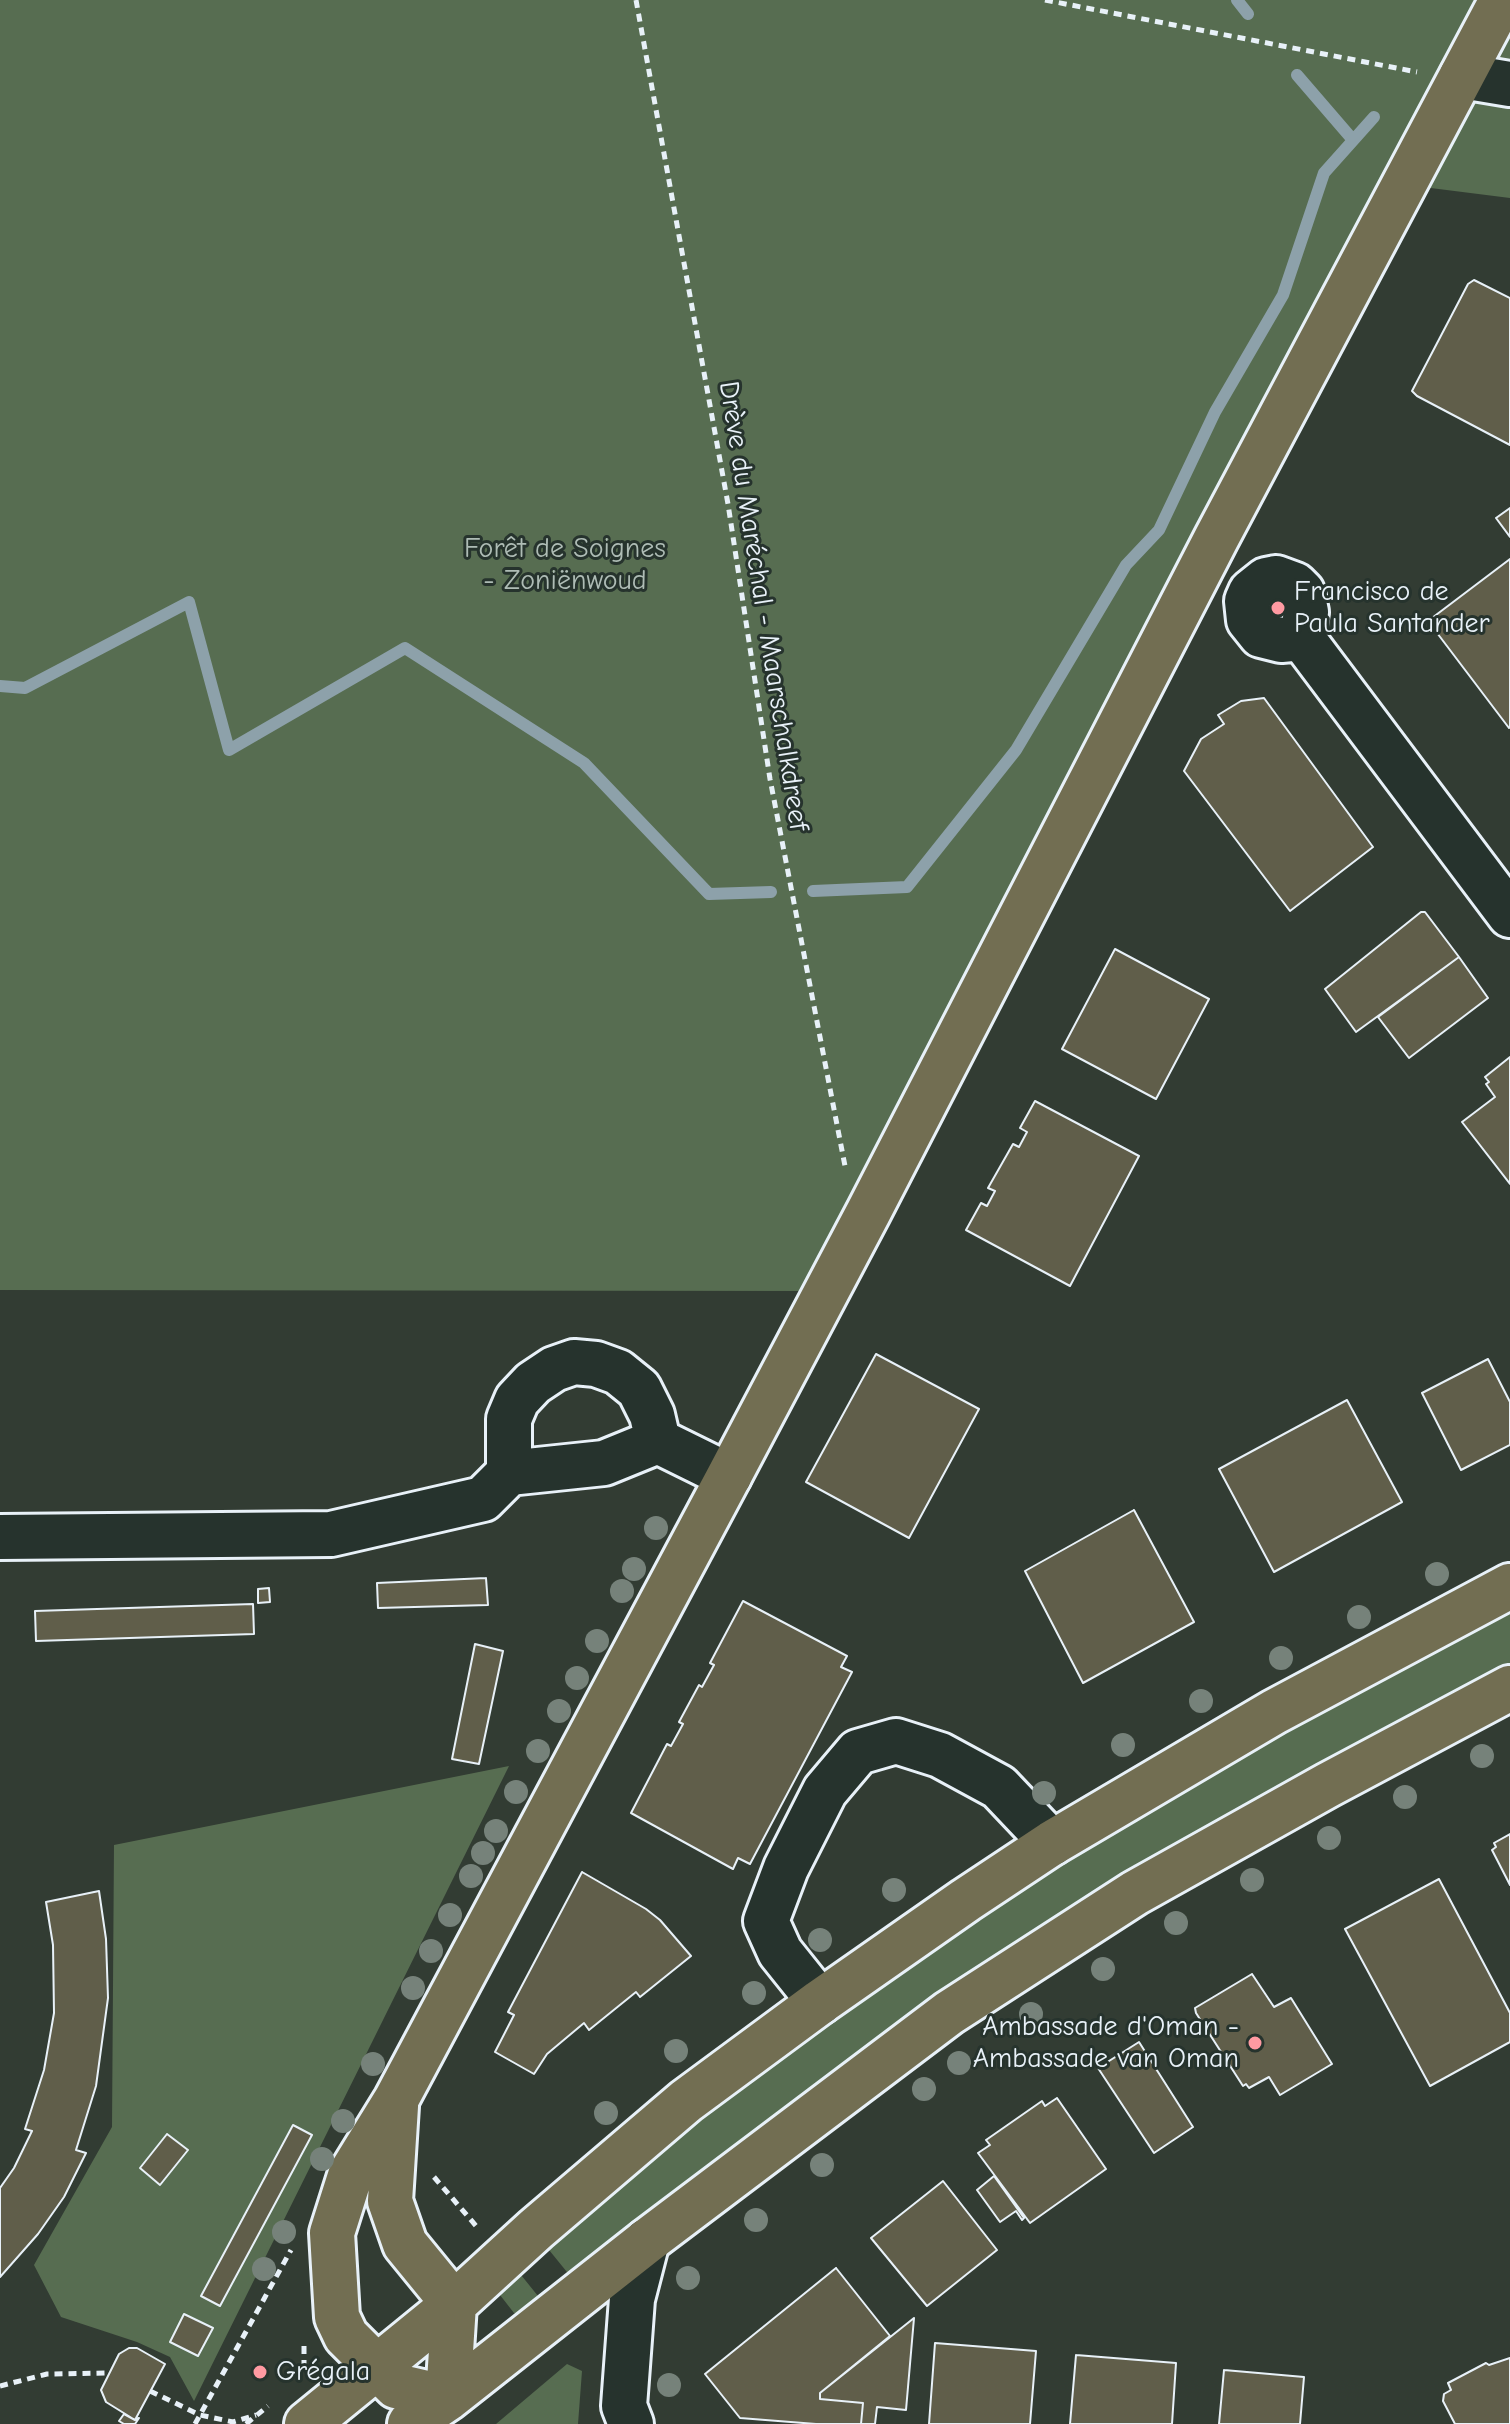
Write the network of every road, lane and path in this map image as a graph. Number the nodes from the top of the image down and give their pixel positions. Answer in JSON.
{"nodes":[{"id":1,"x":636,"y":0,"type":"edge"},
{"id":2,"x":1045,"y":0,"type":"edge"},
{"id":3,"x":1502,"y":0,"type":"edge"},
{"id":4,"x":1445,"y":75,"type":"junction"},
{"id":5,"x":1510,"y":84,"type":"edge"},
{"id":6,"x":1302,"y":638,"type":"dead end"},
{"id":7,"x":1510,"y":915,"type":"edge"},
{"id":8,"x":868,"y":1213,"type":"junction"},
{"id":9,"x":658,"y":1441,"type":"junction"},
{"id":10,"x":509,"y":1473,"type":"junction"},
{"id":11,"x":729,"y":1476,"type":"junction"},
{"id":12,"x":0,"y":1537,"type":"edge"},
{"id":13,"x":1510,"y":1586,"type":"edge"},
{"id":14,"x":1510,"y":1688,"type":"edge"},
{"id":15,"x":1052,"y":1843,"type":"junction"},
{"id":16,"x":820,"y":2002,"type":"junction"},
{"id":17,"x":396,"y":2100,"type":"junction"},
{"id":18,"x":647,"y":2241,"type":"junction"},
{"id":19,"x":454,"y":2304,"type":"junction"},
{"id":20,"x":377,"y":2366,"type":"junction"},
{"id":21,"x":109,"y":2373,"type":"dead end"},
{"id":22,"x":0,"y":2386,"type":"edge"},
{"id":23,"x":150,"y":2391,"type":"dead end"},
{"id":24,"x":448,"y":2398,"type":"junction"},
{"id":25,"x":246,"y":2424,"type":"edge"},
{"id":26,"x":307,"y":2424,"type":"edge"},
{"id":27,"x":410,"y":2424,"type":"edge"},
{"id":28,"x":631,"y":2424,"type":"edge"}],
"edges":[{"from":1,"to":8,"type":"path","name":"Drève du Maréchal - Maarschalkdreef"},
{"from":2,"to":4,"type":"path"},
{"from":3,"to":4,"type":"main road"},
{"from":4,"to":5,"type":"street"},
{"from":4,"to":8,"type":"main road"},
{"from":6,"to":7,"type":"street"},
{"from":8,"to":11,"type":"main road"},
{"from":9,"to":10,"type":"street"},
{"from":9,"to":10,"type":"street"},
{"from":9,"to":11,"type":"street"},
{"from":10,"to":12,"type":"street"},
{"from":11,"to":17,"type":"main road"},
{"from":13,"to":15,"type":"main road"},
{"from":14,"to":18,"type":"main road"},
{"from":15,"to":16,"type":"main road"},
{"from":15,"to":16,"type":"street"},
{"from":16,"to":19,"type":"main road"},
{"from":17,"to":19,"type":"main road"},
{"from":17,"to":20,"type":"main road"},
{"from":18,"to":24,"type":"main road"},
{"from":18,"to":28,"type":"street"},
{"from":19,"to":20,"type":"main road"},
{"from":19,"to":24,"type":"main road"},
{"from":20,"to":24,"type":"main road"},
{"from":20,"to":26,"type":"main road"},
{"from":21,"to":22,"type":"path"},
{"from":23,"to":25,"type":"path"},
{"from":24,"to":27,"type":"main road"}]}
